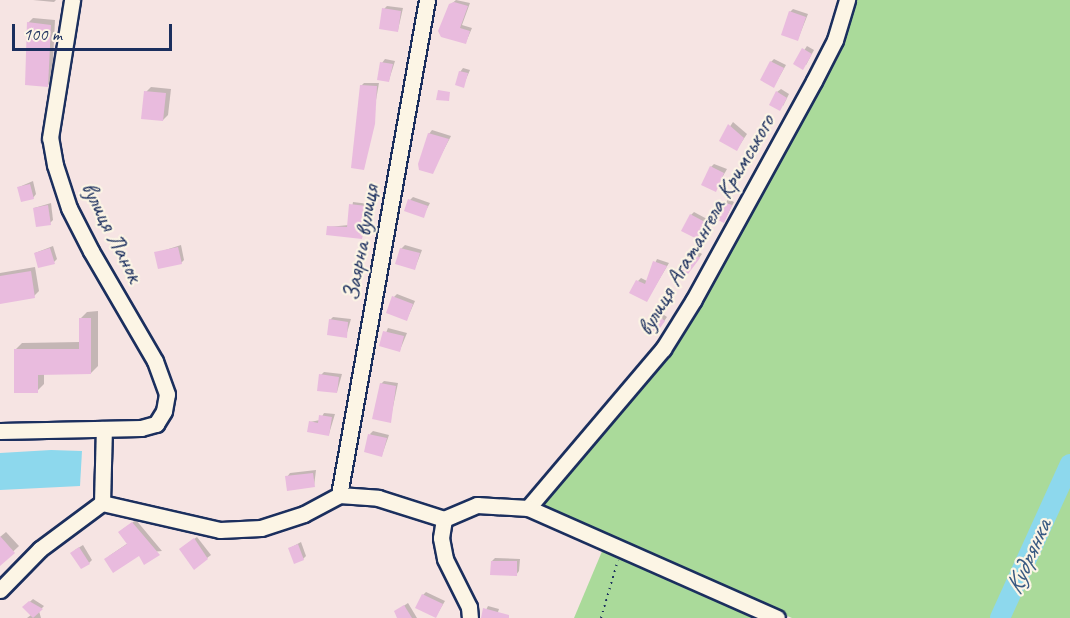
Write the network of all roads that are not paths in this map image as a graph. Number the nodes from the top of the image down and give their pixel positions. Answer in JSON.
{"nodes":[{"id":1,"x":72,"y":0,"type":"edge"},
{"id":2,"x":427,"y":0,"type":"edge"},
{"id":3,"x":847,"y":0,"type":"edge"},
{"id":4,"x":104,"y":429,"type":"junction"},
{"id":5,"x":0,"y":432,"type":"edge"},
{"id":6,"x":339,"y":495,"type":"junction"},
{"id":7,"x":102,"y":503,"type":"junction"},
{"id":8,"x":528,"y":508,"type":"junction"},
{"id":9,"x":444,"y":519,"type":"junction"},
{"id":10,"x":0,"y":590,"type":"edge"},
{"id":11,"x":470,"y":618,"type":"edge"},
{"id":12,"x":777,"y":618,"type":"edge"}],
"edges":[{"from":1,"to":4,"type":"street","name":"вулиця Ланок"},
{"from":2,"to":6,"type":"street","name":"Заярна вулиця"},
{"from":3,"to":8,"type":"street","name":"вулиця Агатангела Кримського"},
{"from":4,"to":5,"type":"street"},
{"from":4,"to":7,"type":"street"},
{"from":6,"to":7,"type":"street"},
{"from":6,"to":9,"type":"street"},
{"from":7,"to":10,"type":"street"},
{"from":8,"to":9,"type":"street"},
{"from":8,"to":12,"type":"street"},
{"from":9,"to":11,"type":"street"}]}
